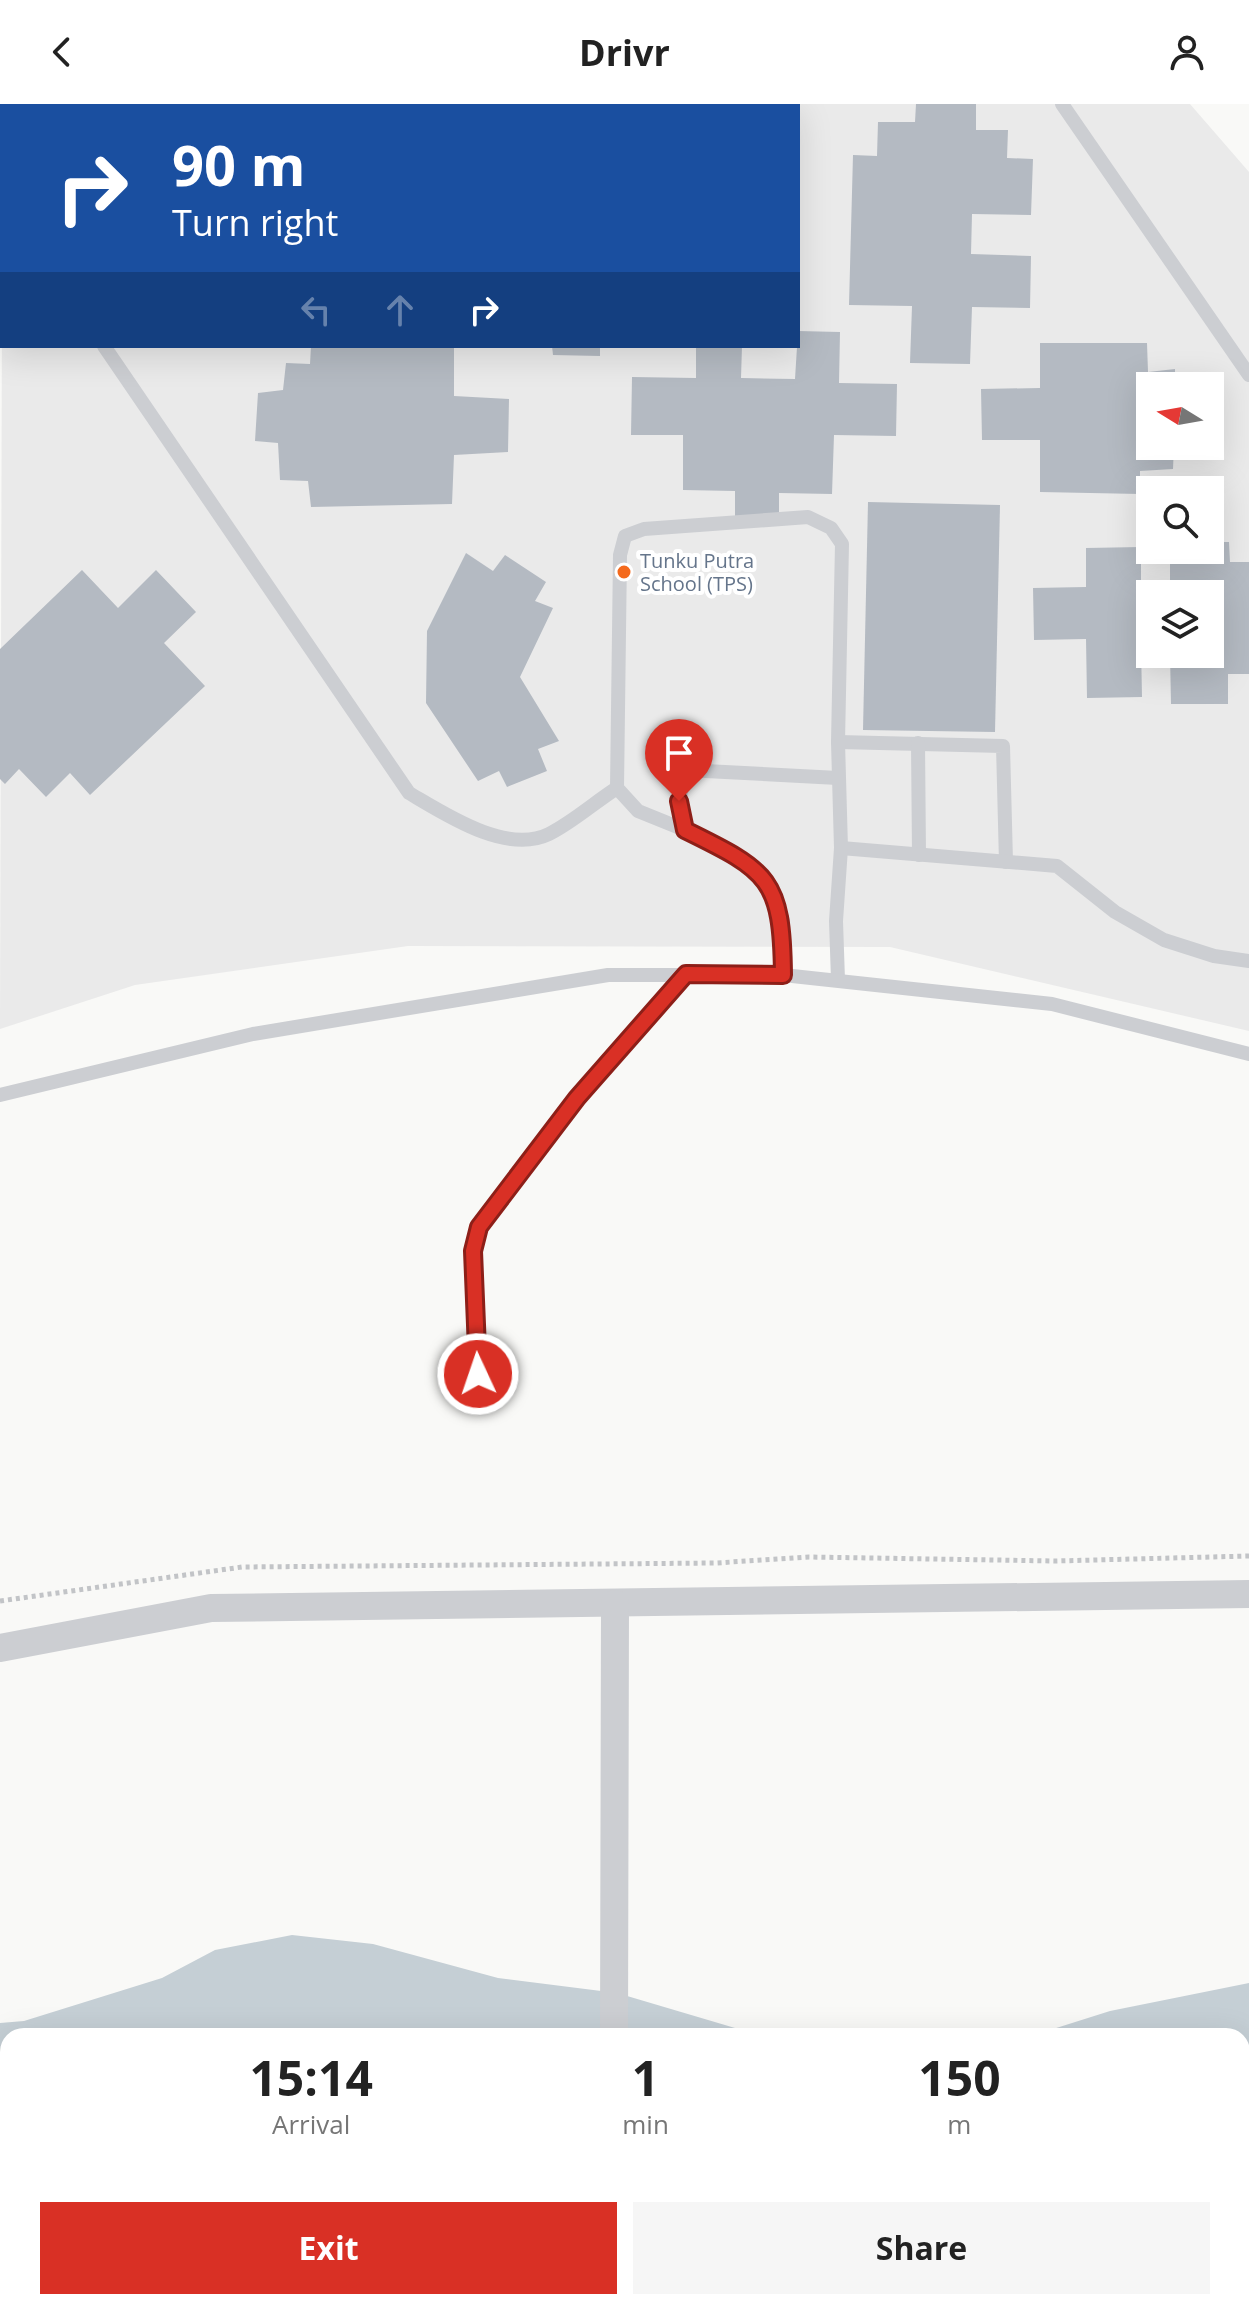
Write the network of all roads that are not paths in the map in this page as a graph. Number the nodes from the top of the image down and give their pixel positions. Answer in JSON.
{"nodes":[{"id":1,"x":1062,"y":104,"type":"edge"},
{"id":2,"x":105,"y":348,"type":"edge"},
{"id":3,"x":1249,"y":375,"type":"edge"},
{"id":4,"x":838,"y":742,"type":"junction"},
{"id":5,"x":918,"y":743,"type":"junction"},
{"id":6,"x":838,"y":778,"type":"junction"},
{"id":7,"x":617,"y":788,"type":"junction"},
{"id":8,"x":685,"y":830,"type":"junction"},
{"id":9,"x":841,"y":848,"type":"junction"},
{"id":10,"x":919,"y":855,"type":"junction"},
{"id":11,"x":1006,"y":862,"type":"junction"},
{"id":12,"x":1249,"y":961,"type":"edge"},
{"id":13,"x":686,"y":974,"type":"junction"},
{"id":14,"x":783,"y":975,"type":"junction"},
{"id":15,"x":838,"y":980,"type":"junction"},
{"id":16,"x":1249,"y":1054,"type":"edge"},
{"id":17,"x":0,"y":1095,"type":"edge"},
{"id":18,"x":478,"y":1374,"type":"dead end"},
{"id":19,"x":1249,"y":1594,"type":"edge"},
{"id":20,"x":615,"y":1604,"type":"junction"},
{"id":21,"x":0,"y":1648,"type":"edge"},
{"id":22,"x":614,"y":2028,"type":"edge"}],
"edges":[{"from":1,"to":3,"type":"lane"},
{"from":2,"to":7,"type":"lane"},
{"from":4,"to":5,"type":"lane"},
{"from":4,"to":6,"type":"lane"},
{"from":4,"to":7,"type":"lane"},
{"from":5,"to":10,"type":"lane"},
{"from":5,"to":11,"type":"lane"},
{"from":6,"to":8,"type":"lane"},
{"from":6,"to":9,"type":"lane"},
{"from":7,"to":8,"type":"lane"},
{"from":8,"to":14,"type":"lane"},
{"from":9,"to":10,"type":"lane"},
{"from":9,"to":15,"type":"lane"},
{"from":10,"to":11,"type":"lane"},
{"from":11,"to":12,"type":"lane"},
{"from":13,"to":14,"type":"lane"},
{"from":13,"to":17,"type":"lane"},
{"from":13,"to":18,"type":"lane"},
{"from":14,"to":15,"type":"lane"},
{"from":15,"to":16,"type":"lane"},
{"from":19,"to":20,"type":"street"},
{"from":20,"to":21,"type":"street"},
{"from":20,"to":22,"type":"street"}]}
